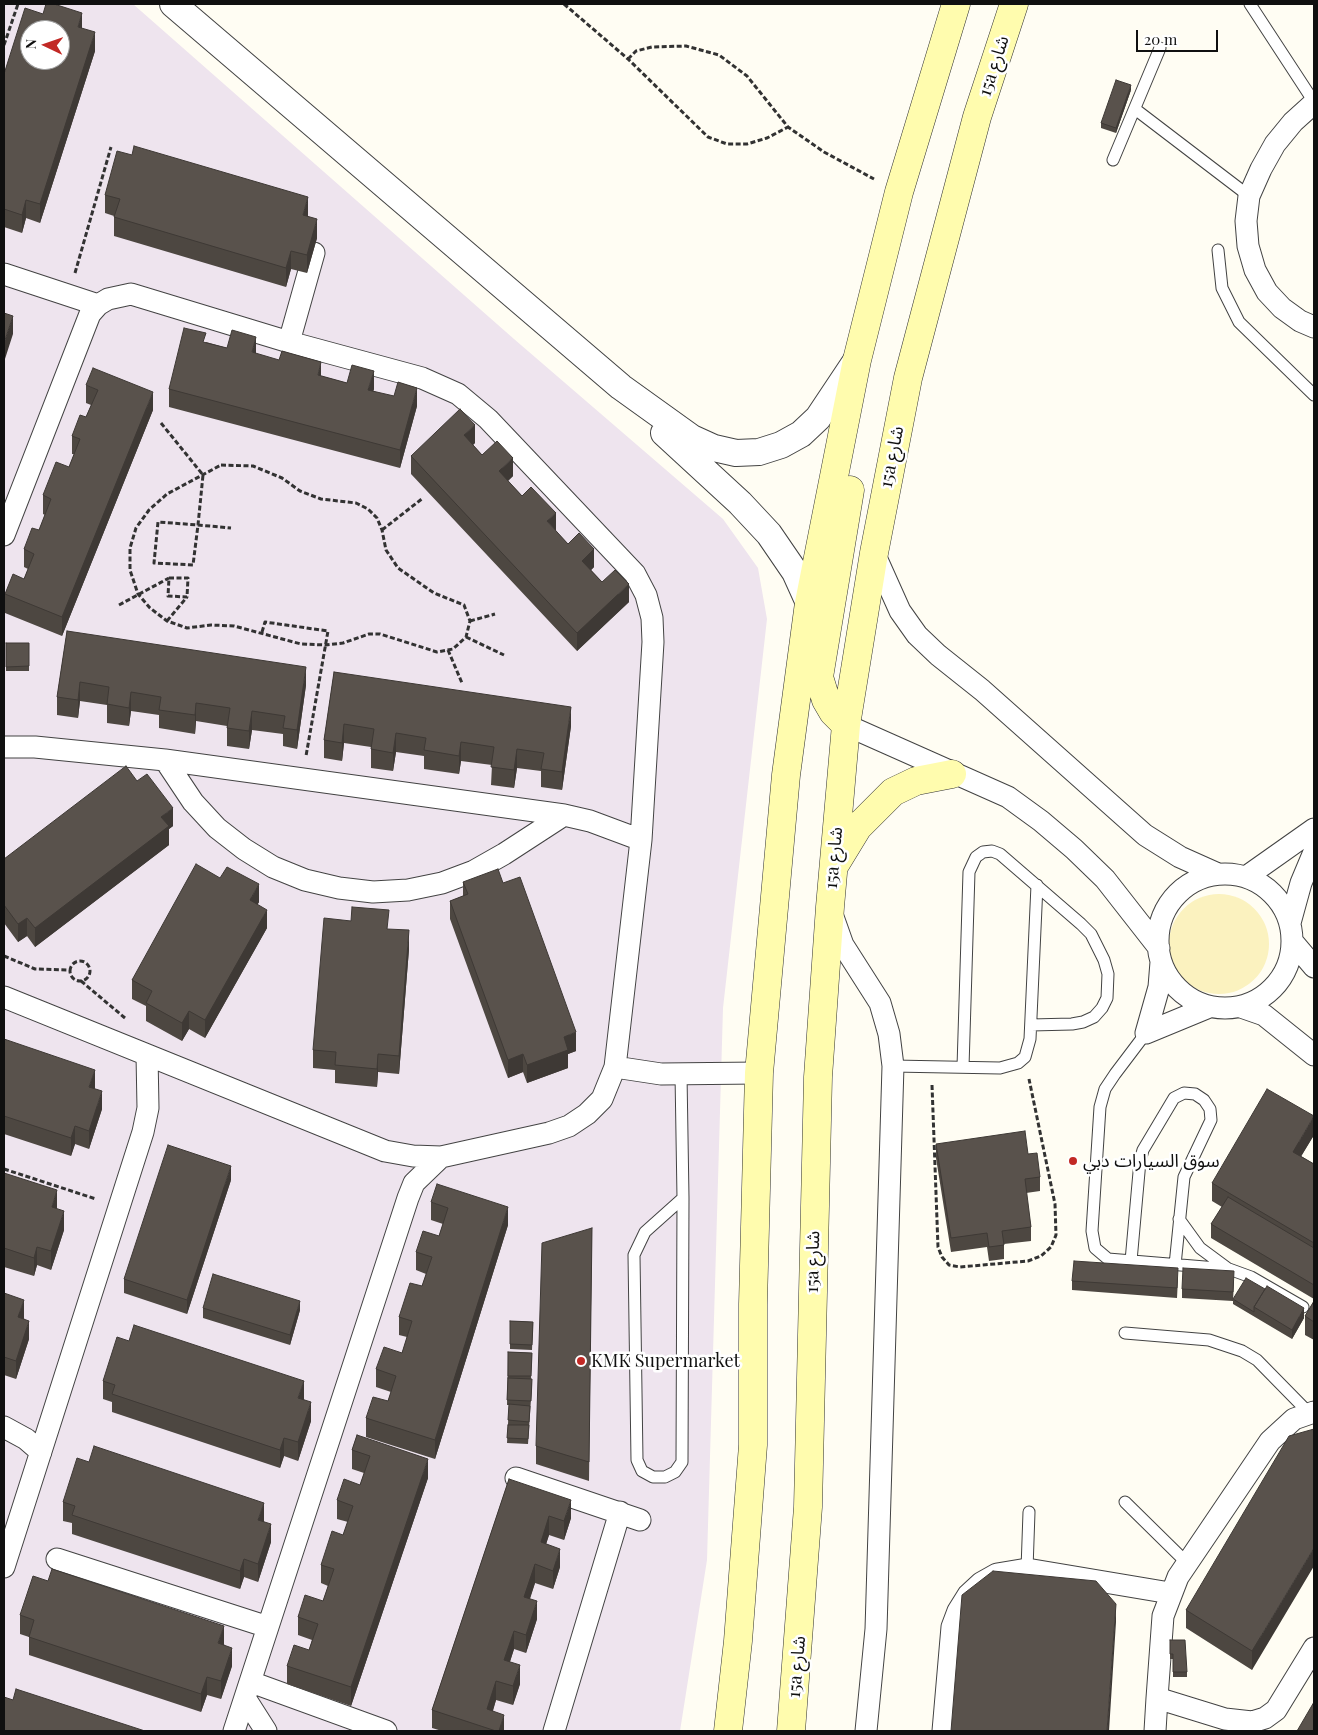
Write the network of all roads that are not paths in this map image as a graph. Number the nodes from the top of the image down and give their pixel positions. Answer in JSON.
{"nodes":[{"id":1,"x":173,"y":4,"type":"edge"},
{"id":2,"x":956,"y":4,"type":"edge"},
{"id":3,"x":1014,"y":4,"type":"edge"},
{"id":4,"x":1250,"y":4,"type":"edge"},
{"id":5,"x":1160,"y":48,"type":"dead end"},
{"id":6,"x":1314,"y":102,"type":"edge"},
{"id":7,"x":1135,"y":109,"type":"junction"},
{"id":8,"x":1113,"y":160,"type":"dead end"},
{"id":9,"x":1249,"y":196,"type":"junction"},
{"id":10,"x":1218,"y":250,"type":"dead end"},
{"id":11,"x":314,"y":253,"type":"edge"},
{"id":12,"x":4,"y":274,"type":"edge"},
{"id":13,"x":98,"y":305,"type":"junction"},
{"id":14,"x":1314,"y":327,"type":"edge"},
{"id":15,"x":289,"y":342,"type":"junction"},
{"id":16,"x":857,"y":360,"type":"junction"},
{"id":17,"x":621,"y":387,"type":"junction"},
{"id":18,"x":1314,"y":395,"type":"edge"},
{"id":19,"x":4,"y":535,"type":"edge"},
{"id":20,"x":874,"y":553,"type":"junction"},
{"id":21,"x":809,"y":603,"type":"junction"},
{"id":22,"x":846,"y":725,"type":"junction"},
{"id":23,"x":4,"y":747,"type":"edge"},
{"id":24,"x":165,"y":760,"type":"junction"},
{"id":25,"x":952,"y":774,"type":"junction"},
{"id":26,"x":564,"y":815,"type":"junction"},
{"id":27,"x":1314,"y":829,"type":"edge"},
{"id":28,"x":640,"y":840,"type":"junction"},
{"id":29,"x":1314,"y":852,"type":"edge"},
{"id":30,"x":833,"y":868,"type":"junction"},
{"id":31,"x":1218,"y":874,"type":"junction"},
{"id":32,"x":1246,"y":877,"type":"junction"},
{"id":33,"x":1037,"y":886,"type":"junction"},
{"id":34,"x":830,"y":907,"type":"junction"},
{"id":35,"x":1291,"y":932,"type":"junction"},
{"id":36,"x":1160,"y":955,"type":"junction"},
{"id":37,"x":1314,"y":967,"type":"edge"},
{"id":38,"x":4,"y":996,"type":"edge"},
{"id":39,"x":1209,"y":1007,"type":"junction"},
{"id":40,"x":1241,"y":1007,"type":"junction"},
{"id":41,"x":1031,"y":1025,"type":"junction"},
{"id":42,"x":1146,"y":1033,"type":"junction"},
{"id":43,"x":140,"y":1052,"type":"junction"},
{"id":44,"x":1314,"y":1055,"type":"edge"},
{"id":45,"x":893,"y":1066,"type":"junction"},
{"id":46,"x":615,"y":1067,"type":"junction"},
{"id":47,"x":963,"y":1067,"type":"junction"},
{"id":48,"x":759,"y":1073,"type":"junction"},
{"id":49,"x":681,"y":1074,"type":"junction"},
{"id":50,"x":442,"y":1157,"type":"junction"},
{"id":51,"x":682,"y":1198,"type":"junction"},
{"id":52,"x":1179,"y":1219,"type":"junction"},
{"id":53,"x":1131,"y":1261,"type":"junction"},
{"id":54,"x":1176,"y":1265,"type":"junction"},
{"id":55,"x":1229,"y":1269,"type":"junction"},
{"id":56,"x":1303,"y":1307,"type":"edge"},
{"id":57,"x":1125,"y":1334,"type":"dead end"},
{"id":58,"x":1311,"y":1412,"type":"edge"},
{"id":59,"x":4,"y":1427,"type":"edge"},
{"id":60,"x":40,"y":1452,"type":"junction"},
{"id":61,"x":516,"y":1478,"type":"dead end"},
{"id":62,"x":1125,"y":1502,"type":"dead end"},
{"id":63,"x":620,"y":1512,"type":"junction"},
{"id":64,"x":1030,"y":1512,"type":"dead end"},
{"id":65,"x":640,"y":1520,"type":"dead end"},
{"id":66,"x":57,"y":1559,"type":"dead end"},
{"id":67,"x":1187,"y":1563,"type":"junction"},
{"id":68,"x":4,"y":1568,"type":"edge"},
{"id":69,"x":1027,"y":1569,"type":"junction"},
{"id":70,"x":1170,"y":1593,"type":"junction"},
{"id":71,"x":268,"y":1627,"type":"junction"},
{"id":72,"x":1314,"y":1648,"type":"edge"},
{"id":73,"x":248,"y":1690,"type":"junction"},
{"id":74,"x":1157,"y":1698,"type":"junction"},
{"id":75,"x":234,"y":1731,"type":"edge"},
{"id":76,"x":266,"y":1731,"type":"edge"},
{"id":77,"x":386,"y":1731,"type":"edge"},
{"id":78,"x":554,"y":1731,"type":"edge"},
{"id":79,"x":728,"y":1731,"type":"edge"},
{"id":80,"x":791,"y":1731,"type":"edge"},
{"id":81,"x":866,"y":1731,"type":"edge"},
{"id":82,"x":943,"y":1731,"type":"edge"},
{"id":83,"x":1155,"y":1731,"type":"edge"}],
"edges":[{"from":1,"to":17,"type":"street"},
{"from":2,"to":16,"type":"main road"},
{"from":3,"to":20,"type":"main road","name":"15a شارع"},
{"from":4,"to":6,"type":"lane"},
{"from":5,"to":7,"type":"lane"},
{"from":6,"to":9,"type":"street"},
{"from":7,"to":8,"type":"lane"},
{"from":7,"to":9,"type":"lane"},
{"from":9,"to":14,"type":"street"},
{"from":10,"to":18,"type":"lane"},
{"from":11,"to":15,"type":"street"},
{"from":12,"to":13,"type":"street"},
{"from":13,"to":15,"type":"street"},
{"from":13,"to":19,"type":"street"},
{"from":15,"to":28,"type":"street"},
{"from":16,"to":17,"type":"street"},
{"from":16,"to":21,"type":"main road"},
{"from":16,"to":22,"type":"main road"},
{"from":17,"to":21,"type":"street"},
{"from":20,"to":22,"type":"main road","name":"15a شارع"},
{"from":20,"to":31,"type":"street"},
{"from":21,"to":48,"type":"main road"},
{"from":22,"to":25,"type":"street"},
{"from":22,"to":30,"type":"main road","name":"15a شارع"},
{"from":23,"to":24,"type":"street"},
{"from":24,"to":26,"type":"street"},
{"from":24,"to":26,"type":"street"},
{"from":25,"to":30,"type":"main road"},
{"from":25,"to":36,"type":"street"},
{"from":26,"to":28,"type":"street"},
{"from":27,"to":32,"type":"street"},
{"from":28,"to":46,"type":"street"},
{"from":29,"to":35,"type":"street"},
{"from":30,"to":34,"type":"main road","name":"15a شارع"},
{"from":31,"to":32,"type":"street"},
{"from":31,"to":36,"type":"street"},
{"from":32,"to":35,"type":"street"},
{"from":33,"to":41,"type":"lane"},
{"from":33,"to":41,"type":"lane"},
{"from":33,"to":47,"type":"lane"},
{"from":34,"to":45,"type":"street"},
{"from":34,"to":80,"type":"main road","name":"15a شارع"},
{"from":35,"to":37,"type":"street"},
{"from":35,"to":40,"type":"street"},
{"from":36,"to":39,"type":"street"},
{"from":36,"to":42,"type":"street"},
{"from":38,"to":43,"type":"street"},
{"from":39,"to":40,"type":"street"},
{"from":39,"to":42,"type":"street"},
{"from":40,"to":44,"type":"street"},
{"from":41,"to":47,"type":"lane"},
{"from":42,"to":53,"type":"lane"},
{"from":43,"to":50,"type":"street"},
{"from":43,"to":60,"type":"street"},
{"from":45,"to":47,"type":"lane"},
{"from":45,"to":81,"type":"street"},
{"from":46,"to":49,"type":"street"},
{"from":46,"to":50,"type":"street"},
{"from":48,"to":49,"type":"street"},
{"from":48,"to":79,"type":"main road"},
{"from":49,"to":51,"type":"lane"},
{"from":50,"to":71,"type":"street"},
{"from":51,"to":51,"type":"lane"},
{"from":52,"to":53,"type":"lane"},
{"from":52,"to":54,"type":"lane"},
{"from":52,"to":55,"type":"lane"},
{"from":53,"to":54,"type":"lane"},
{"from":54,"to":55,"type":"lane"},
{"from":55,"to":56,"type":"lane"},
{"from":57,"to":58,"type":"lane"},
{"from":58,"to":67,"type":"street"},
{"from":59,"to":60,"type":"street"},
{"from":60,"to":68,"type":"street"},
{"from":61,"to":63,"type":"street"},
{"from":62,"to":67,"type":"lane"},
{"from":63,"to":65,"type":"street"},
{"from":63,"to":78,"type":"street"},
{"from":64,"to":69,"type":"lane"},
{"from":66,"to":71,"type":"street"},
{"from":67,"to":70,"type":"street"},
{"from":69,"to":70,"type":"street"},
{"from":69,"to":82,"type":"street"},
{"from":70,"to":74,"type":"street"},
{"from":71,"to":73,"type":"street"},
{"from":72,"to":74,"type":"street"},
{"from":73,"to":75,"type":"street"},
{"from":73,"to":76,"type":"street"},
{"from":73,"to":77,"type":"street"},
{"from":74,"to":83,"type":"street"}]}
